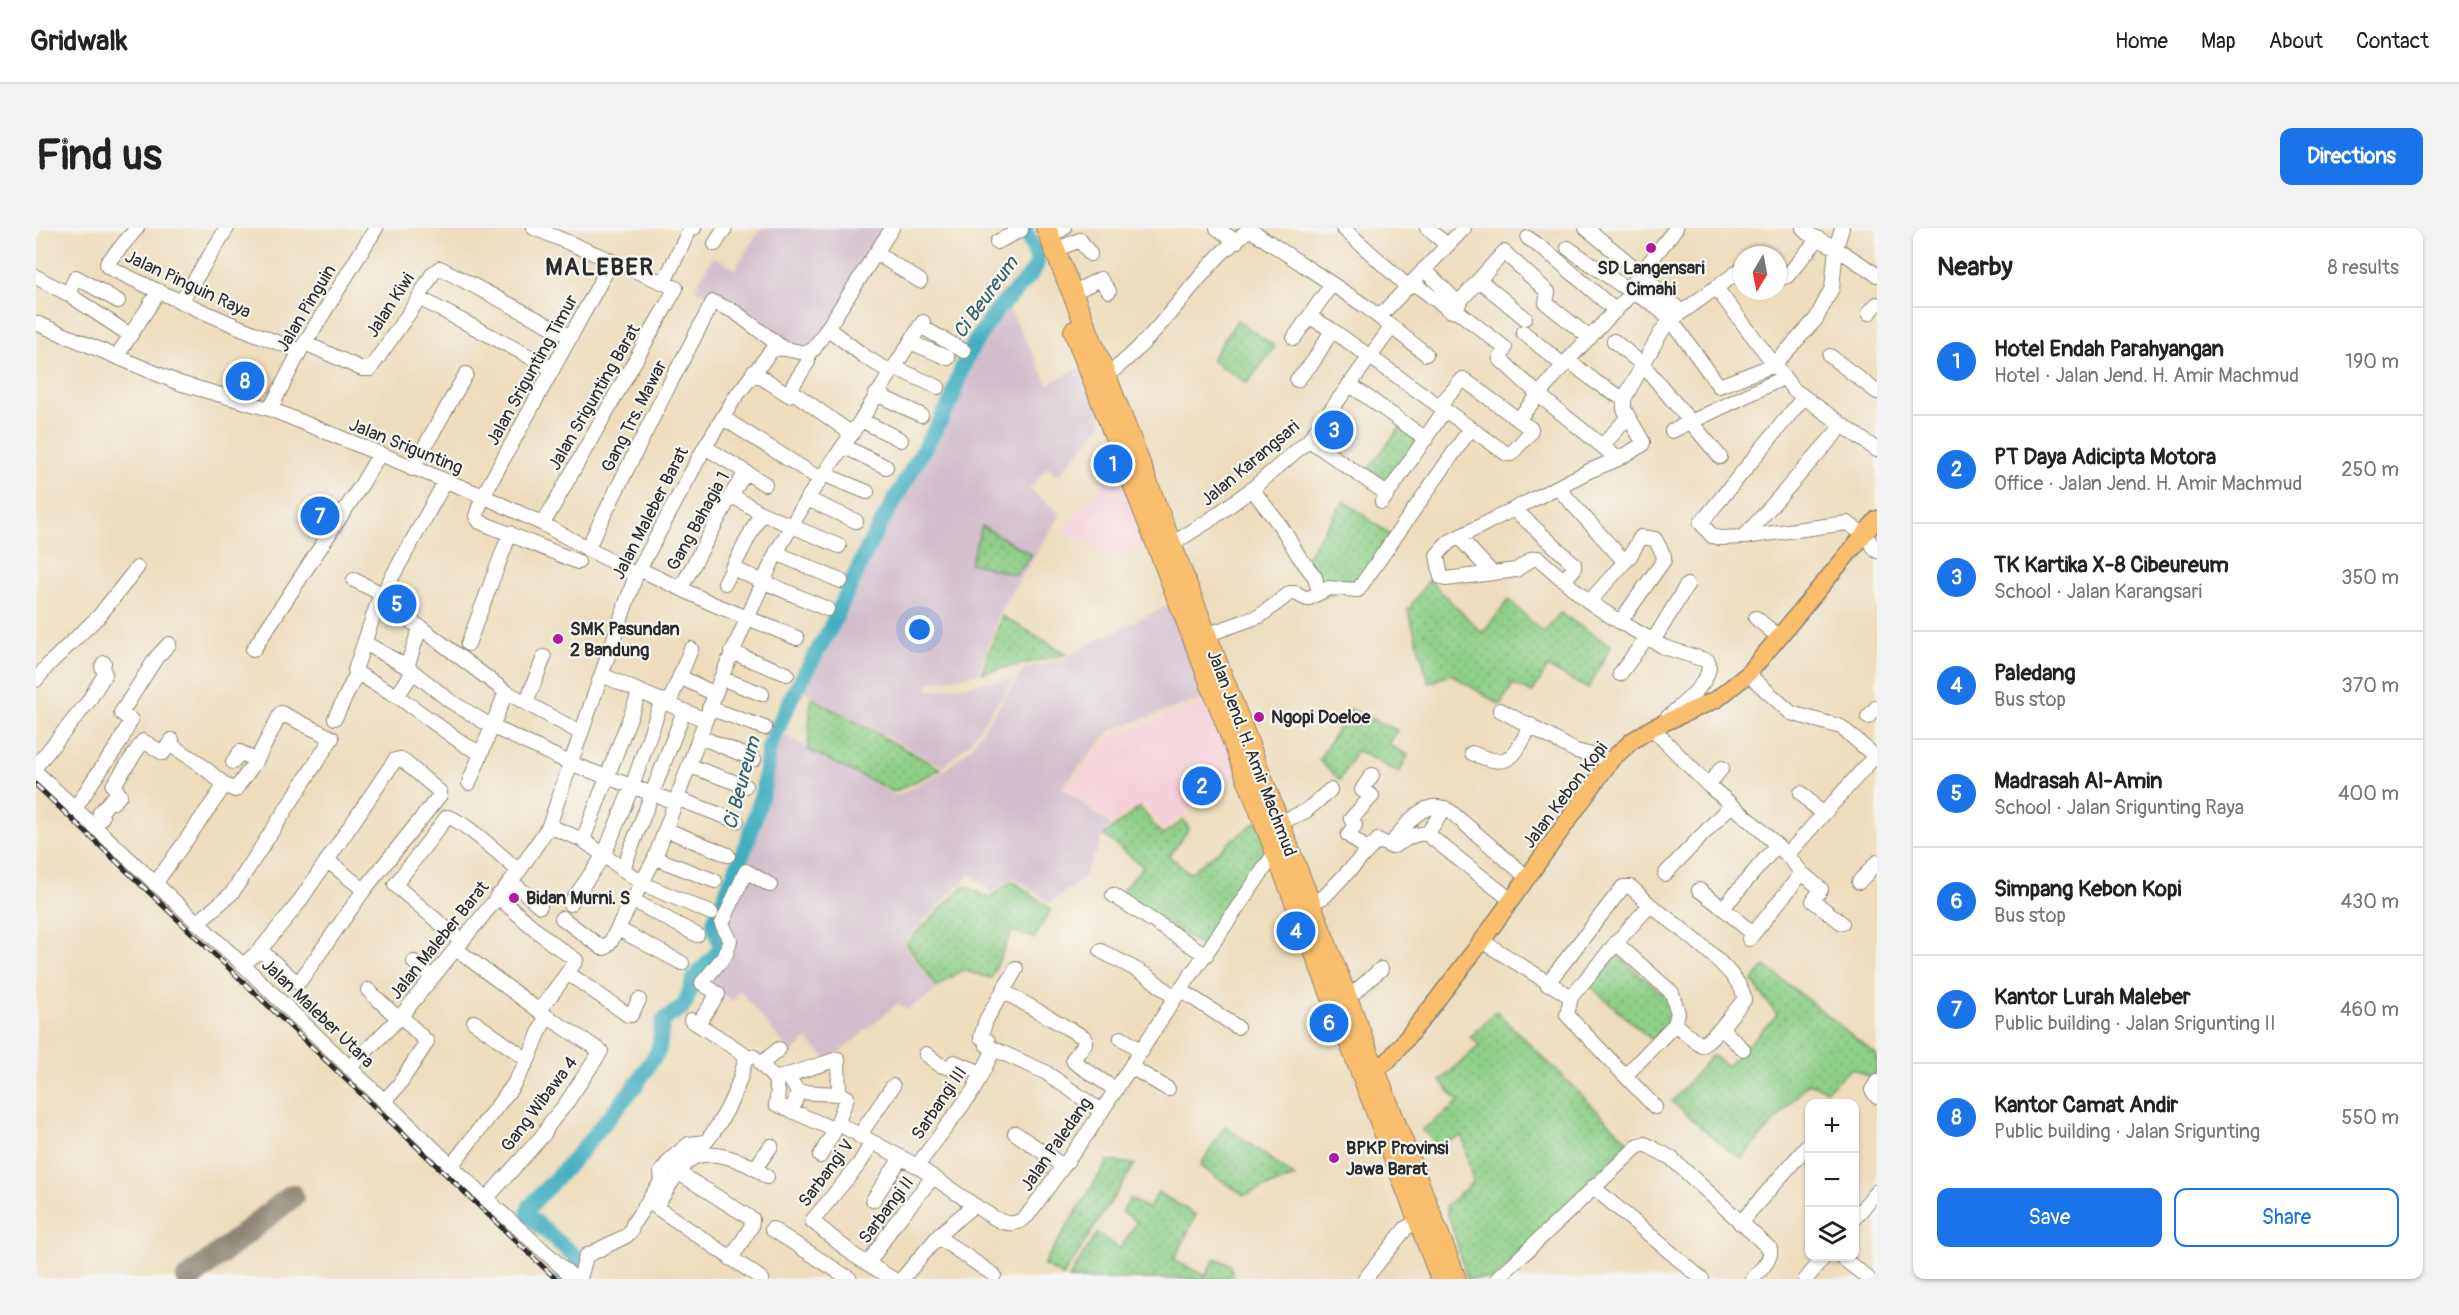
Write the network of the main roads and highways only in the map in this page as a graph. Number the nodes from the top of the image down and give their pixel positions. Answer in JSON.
{"nodes":[{"id":1,"x":1050,"y":234,"type":"edge"},
{"id":2,"x":1877,"y":519,"type":"edge"},
{"id":3,"x":1165,"y":548,"type":"junction"},
{"id":4,"x":1368,"y":1073,"type":"junction"},
{"id":5,"x":1441,"y":1279,"type":"edge"},
{"id":6,"x":1455,"y":1279,"type":"edge"}],
"edges":[{"from":1,"to":3,"type":"highway","name":"Jalan Jend. H. Amir Machmud"},
{"from":1,"to":3,"type":"highway","name":"Jalan Jend. H. Amir Machmud"},
{"from":2,"to":4,"type":"main road","name":"Jalan Kebon Kopi"},
{"from":3,"to":4,"type":"highway","name":"Jalan Jend. H. Amir Machmud"},
{"from":3,"to":4,"type":"highway","name":"Jalan Jend. H. Amir Machmud"},
{"from":4,"to":5,"type":"highway","name":"Jalan Jend. H. Amir Machmud"},
{"from":4,"to":6,"type":"highway","name":"Jalan Jend. H. Amir Machmud"}]}
